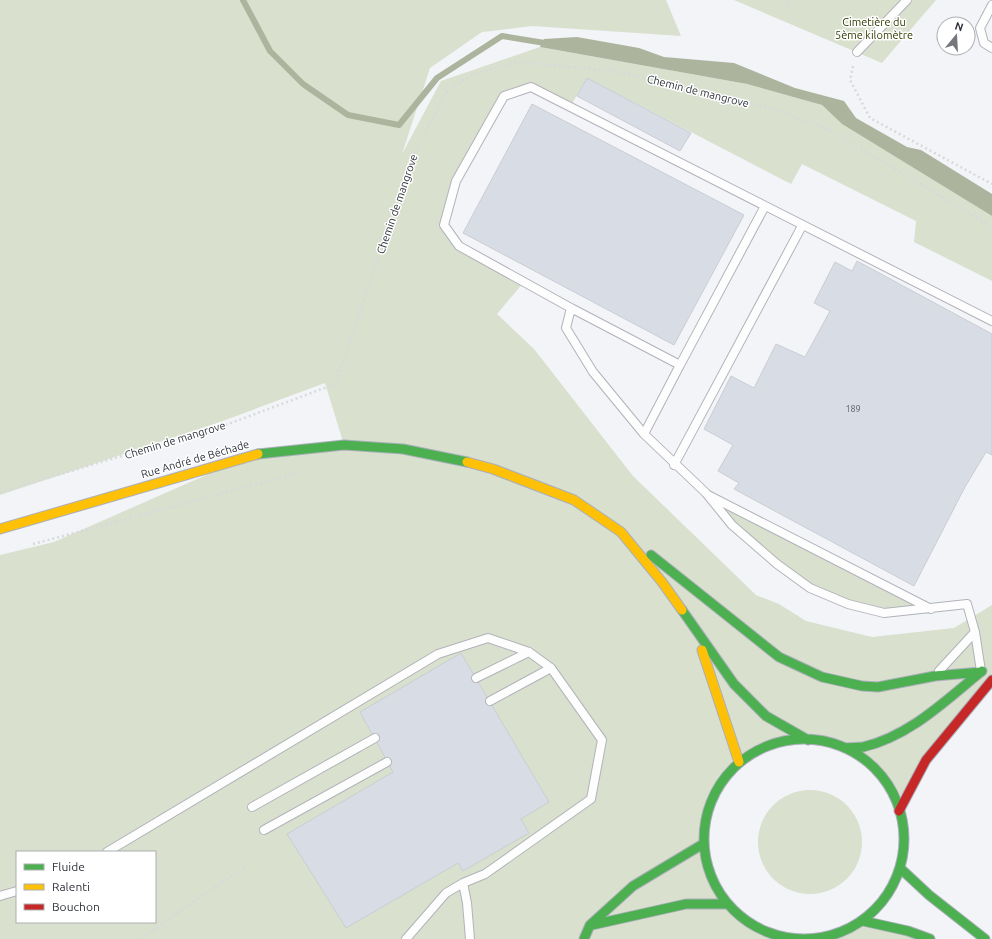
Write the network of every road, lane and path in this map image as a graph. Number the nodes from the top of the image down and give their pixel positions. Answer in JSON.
{"nodes":[{"id":1,"x":789,"y":0,"type":"edge"},
{"id":2,"x":907,"y":0,"type":"edge"},
{"id":3,"x":992,"y":5,"type":"edge"},
{"id":4,"x":788,"y":8,"type":"dead end"},
{"id":5,"x":992,"y":48,"type":"edge"},
{"id":6,"x":857,"y":52,"type":"joint"},
{"id":7,"x":992,"y":184,"type":"edge"},
{"id":8,"x":765,"y":206,"type":"junction"},
{"id":9,"x":802,"y":226,"type":"junction"},
{"id":10,"x":992,"y":227,"type":"edge"},
{"id":11,"x":571,"y":308,"type":"junction"},
{"id":12,"x":992,"y":321,"type":"edge"},
{"id":13,"x":680,"y":365,"type":"junction"},
{"id":14,"x":644,"y":434,"type":"junction"},
{"id":15,"x":674,"y":465,"type":"junction"},
{"id":16,"x":303,"y":472,"type":"dead end"},
{"id":17,"x":0,"y":492,"type":"edge"},
{"id":18,"x":706,"y":494,"type":"junction"},
{"id":19,"x":0,"y":529,"type":"edge"},
{"id":20,"x":621,"y":532,"type":"junction"},
{"id":21,"x":30,"y":544,"type":"dead end"},
{"id":22,"x":932,"y":609,"type":"junction"},
{"id":23,"x":695,"y":629,"type":"junction"},
{"id":24,"x":975,"y":632,"type":"junction"},
{"id":25,"x":529,"y":652,"type":"junction"},
{"id":26,"x":992,"y":663,"type":"edge"},
{"id":27,"x":552,"y":668,"type":"junction"},
{"id":28,"x":981,"y":672,"type":"junction"},
{"id":29,"x":935,"y":676,"type":"junction"},
{"id":30,"x":476,"y":678,"type":"dead end"},
{"id":31,"x":992,"y":680,"type":"edge"},
{"id":32,"x":490,"y":701,"type":"dead end"},
{"id":33,"x":375,"y":738,"type":"dead end"},
{"id":34,"x":808,"y":740,"type":"junction"},
{"id":35,"x":845,"y":748,"type":"junction"},
{"id":36,"x":387,"y":762,"type":"dead end"},
{"id":37,"x":739,"y":762,"type":"junction"},
{"id":38,"x":252,"y":807,"type":"dead end"},
{"id":39,"x":899,"y":811,"type":"junction"},
{"id":40,"x":264,"y":830,"type":"dead end"},
{"id":41,"x":703,"y":844,"type":"junction"},
{"id":42,"x":109,"y":851,"type":"edge"},
{"id":43,"x":246,"y":866,"type":"dead end"},
{"id":44,"x":900,"y":868,"type":"junction"},
{"id":45,"x":463,"y":883,"type":"junction"},
{"id":46,"x":16,"y":891,"type":"edge"},
{"id":47,"x":0,"y":896,"type":"edge"},
{"id":48,"x":728,"y":904,"type":"junction"},
{"id":49,"x":864,"y":921,"type":"junction"},
{"id":50,"x":590,"y":925,"type":"junction"},
{"id":51,"x":842,"y":935,"type":"edge"},
{"id":52,"x":772,"y":936,"type":"edge"},
{"id":53,"x":140,"y":939,"type":"edge"},
{"id":54,"x":406,"y":939,"type":"edge"},
{"id":55,"x":470,"y":939,"type":"edge"},
{"id":56,"x":584,"y":939,"type":"edge"},
{"id":57,"x":930,"y":939,"type":"edge"},
{"id":58,"x":985,"y":939,"type":"edge"}],
"edges":[{"from":1,"to":4,"type":"path"},
{"from":2,"to":6,"type":"lane"},
{"from":3,"to":5,"type":"lane"},
{"from":6,"to":7,"type":"path"},
{"from":8,"to":9,"type":"lane"},
{"from":8,"to":11,"type":"lane"},
{"from":8,"to":13,"type":"lane"},
{"from":9,"to":12,"type":"lane"},
{"from":9,"to":15,"type":"lane"},
{"from":10,"to":17,"type":"path","name":"Chemin de mangrove"},
{"from":11,"to":13,"type":"lane"},
{"from":11,"to":14,"type":"lane"},
{"from":13,"to":14,"type":"lane"},
{"from":14,"to":15,"type":"lane"},
{"from":15,"to":18,"type":"lane"},
{"from":16,"to":21,"type":"path"},
{"from":18,"to":22,"type":"lane"},
{"from":18,"to":22,"type":"lane"},
{"from":19,"to":20,"type":"main road","name":"Rue André de Béchade"},
{"from":20,"to":23,"type":"main road","name":"Rue André de Béchade"},
{"from":20,"to":29,"type":"main road"},
{"from":22,"to":24,"type":"lane"},
{"from":23,"to":34,"type":"main road","name":"Rue André de Béchade"},
{"from":23,"to":37,"type":"main road"},
{"from":24,"to":28,"type":"lane"},
{"from":24,"to":29,"type":"lane"},
{"from":25,"to":27,"type":"lane"},
{"from":25,"to":30,"type":"lane"},
{"from":25,"to":42,"type":"lane"},
{"from":26,"to":28,"type":"main road"},
{"from":27,"to":32,"type":"lane"},
{"from":27,"to":45,"type":"lane"},
{"from":28,"to":29,"type":"main road"},
{"from":28,"to":35,"type":"main road"},
{"from":31,"to":39,"type":"main road"},
{"from":33,"to":38,"type":"lane"},
{"from":34,"to":35,"type":"main road"},
{"from":34,"to":37,"type":"main road"},
{"from":35,"to":39,"type":"main road"},
{"from":36,"to":40,"type":"lane"},
{"from":37,"to":41,"type":"main road"},
{"from":39,"to":44,"type":"main road"},
{"from":41,"to":48,"type":"main road"},
{"from":41,"to":50,"type":"main road"},
{"from":43,"to":53,"type":"path"},
{"from":44,"to":49,"type":"main road"},
{"from":44,"to":58,"type":"main road"},
{"from":45,"to":54,"type":"lane"},
{"from":45,"to":55,"type":"lane"},
{"from":46,"to":47,"type":"lane"},
{"from":48,"to":50,"type":"main road"},
{"from":48,"to":52,"type":"main road"},
{"from":49,"to":51,"type":"main road"},
{"from":49,"to":57,"type":"main road"},
{"from":50,"to":56,"type":"main road"},
{"from":51,"to":52,"type":"main road"}]}
